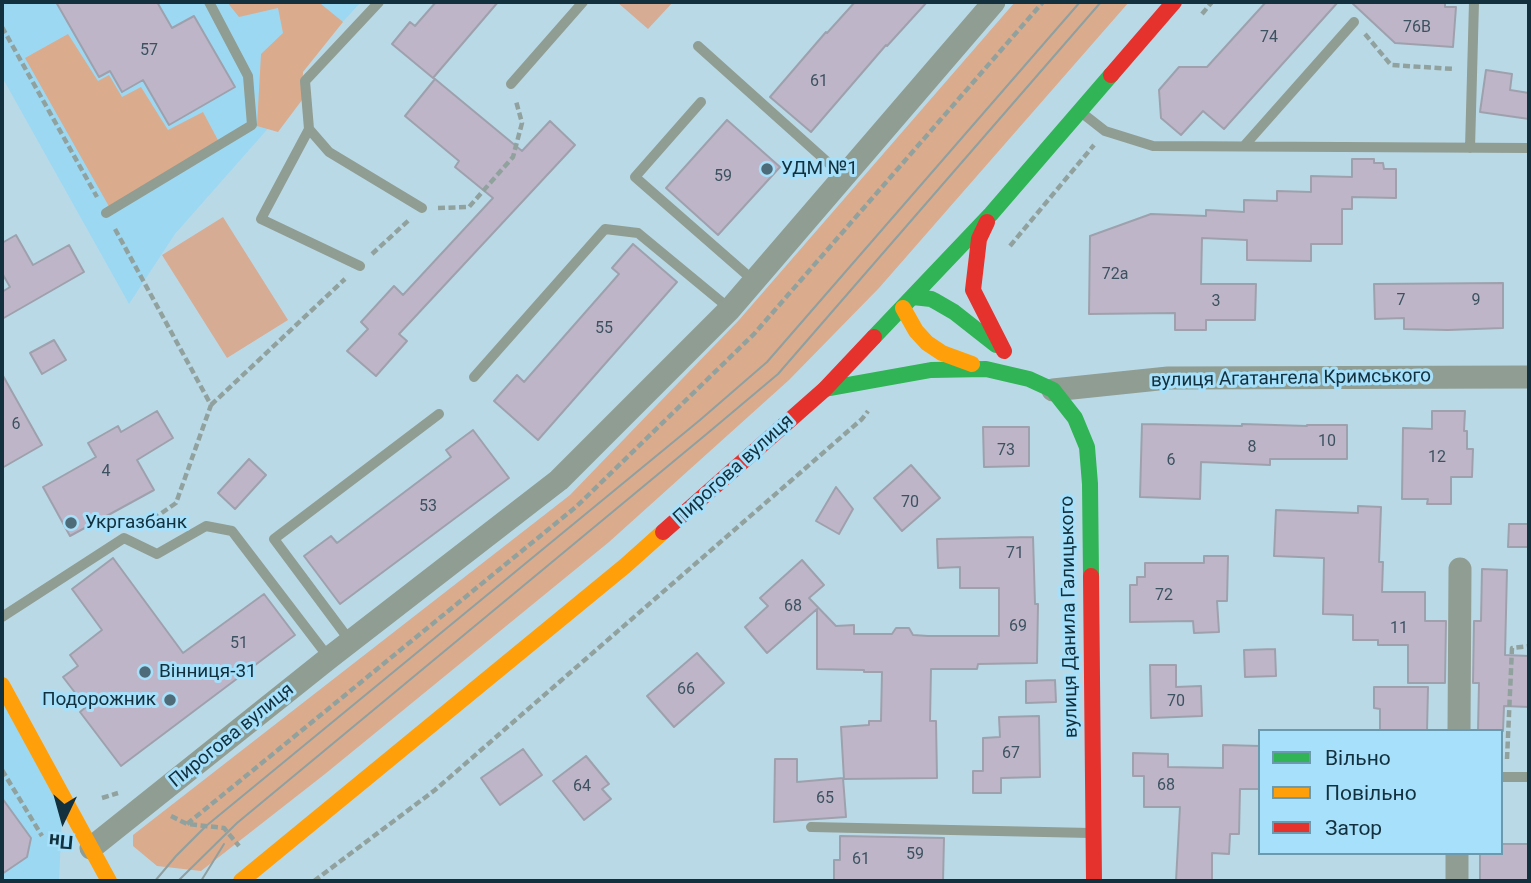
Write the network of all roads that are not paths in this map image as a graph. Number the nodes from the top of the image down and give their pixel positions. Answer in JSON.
{"nodes":[{"id":1,"x":209,"y":2,"type":"edge"},
{"id":2,"x":379,"y":2,"type":"edge"},
{"id":3,"x":583,"y":2,"type":"edge"},
{"id":4,"x":994,"y":2,"type":"edge"},
{"id":5,"x":1174,"y":2,"type":"edge"},
{"id":6,"x":1474,"y":2,"type":"edge"},
{"id":7,"x":1354,"y":22,"type":"road end"},
{"id":8,"x":698,"y":46,"type":"dead end"},
{"id":9,"x":511,"y":83,"type":"road end"},
{"id":10,"x":701,"y":102,"type":"dead end"},
{"id":11,"x":1079,"y":112,"type":"junction"},
{"id":12,"x":309,"y":129,"type":"junction"},
{"id":13,"x":1244,"y":146,"type":"junction"},
{"id":14,"x":1470,"y":148,"type":"junction"},
{"id":15,"x":1529,"y":148,"type":"edge"},
{"id":16,"x":844,"y":177,"type":"junction"},
{"id":17,"x":422,"y":208,"type":"road end"},
{"id":18,"x":106,"y":213,"type":"road end"},
{"id":19,"x":992,"y":214,"type":"junction"},
{"id":20,"x":360,"y":265,"type":"road end"},
{"id":21,"x":754,"y":281,"type":"junction"},
{"id":22,"x":908,"y":302,"type":"junction"},
{"id":23,"x":730,"y":309,"type":"junction"},
{"id":24,"x":1004,"y":351,"type":"junction"},
{"id":25,"x":986,"y":369,"type":"junction"},
{"id":26,"x":474,"y":377,"type":"dead end"},
{"id":27,"x":1529,"y":377,"type":"edge"},
{"id":28,"x":1029,"y":379,"type":"junction"},
{"id":29,"x":825,"y":389,"type":"junction"},
{"id":30,"x":1053,"y":390,"type":"junction"},
{"id":31,"x":439,"y":414,"type":"dead end"},
{"id":32,"x":1460,"y":569,"type":"dead end"},
{"id":33,"x":2,"y":617,"type":"edge"},
{"id":34,"x":350,"y":641,"type":"junction"},
{"id":35,"x":329,"y":658,"type":"junction"},
{"id":36,"x":2,"y":685,"type":"edge"},
{"id":37,"x":1459,"y":729,"type":"edge"},
{"id":38,"x":1504,"y":777,"type":"edge"},
{"id":39,"x":1529,"y":777,"type":"edge"},
{"id":40,"x":811,"y":827,"type":"dead end"},
{"id":41,"x":1094,"y":833,"type":"junction"},
{"id":42,"x":91,"y":848,"type":"junction"},
{"id":43,"x":1457,"y":855,"type":"edge"},
{"id":44,"x":109,"y":881,"type":"edge"},
{"id":45,"x":241,"y":881,"type":"edge"},
{"id":46,"x":1094,"y":881,"type":"edge"},
{"id":47,"x":1457,"y":881,"type":"edge"}],
"edges":[{"from":1,"to":18,"type":"lane"},
{"from":2,"to":12,"type":"lane"},
{"from":3,"to":9,"type":"lane"},
{"from":4,"to":16,"type":"street","name":"Пирогова вулиця"},
{"from":5,"to":11,"type":"main road","name":"Пирогова вулиця"},
{"from":6,"to":14,"type":"lane"},
{"from":7,"to":13,"type":"lane"},
{"from":8,"to":16,"type":"lane"},
{"from":10,"to":21,"type":"lane"},
{"from":11,"to":13,"type":"lane"},
{"from":11,"to":19,"type":"main road","name":"Пирогова вулиця"},
{"from":12,"to":17,"type":"lane"},
{"from":12,"to":20,"type":"lane"},
{"from":13,"to":14,"type":"lane"},
{"from":14,"to":15,"type":"lane"},
{"from":16,"to":21,"type":"street","name":"Пирогова вулиця"},
{"from":19,"to":22,"type":"main road","name":"Пирогова вулиця"},
{"from":19,"to":24,"type":"main road"},
{"from":21,"to":23,"type":"street","name":"Пирогова вулиця"},
{"from":22,"to":24,"type":"main road","name":"вулиця Данила Галицького"},
{"from":22,"to":25,"type":"main road"},
{"from":22,"to":29,"type":"main road","name":"Пирогова вулиця"},
{"from":23,"to":26,"type":"lane"},
{"from":23,"to":34,"type":"street","name":"Пирогова вулиця"},
{"from":24,"to":28,"type":"main road","name":"вулиця Данила Галицького"},
{"from":25,"to":28,"type":"main road","name":"вулиця Данила Галицького"},
{"from":25,"to":29,"type":"main road","name":"вулиця Данила Галицького"},
{"from":27,"to":30,"type":"street","name":"вулиця Агатангела Кримського"},
{"from":28,"to":30,"type":"main road","name":"вулиця Данила Галицького"},
{"from":29,"to":45,"type":"main road","name":"Пирогова вулиця"},
{"from":30,"to":41,"type":"main road","name":"вулиця Данила Галицького"},
{"from":31,"to":34,"type":"lane"},
{"from":32,"to":37,"type":"street"},
{"from":33,"to":35,"type":"lane"},
{"from":34,"to":35,"type":"street","name":"Пирогова вулиця"},
{"from":35,"to":42,"type":"street","name":"Пирогова вулиця"},
{"from":36,"to":42,"type":"main road"},
{"from":38,"to":39,"type":"lane"},
{"from":40,"to":41,"type":"lane"},
{"from":41,"to":46,"type":"main road","name":"вулиця Данила Галицького"},
{"from":42,"to":44,"type":"main road"},
{"from":43,"to":47,"type":"street"}]}
